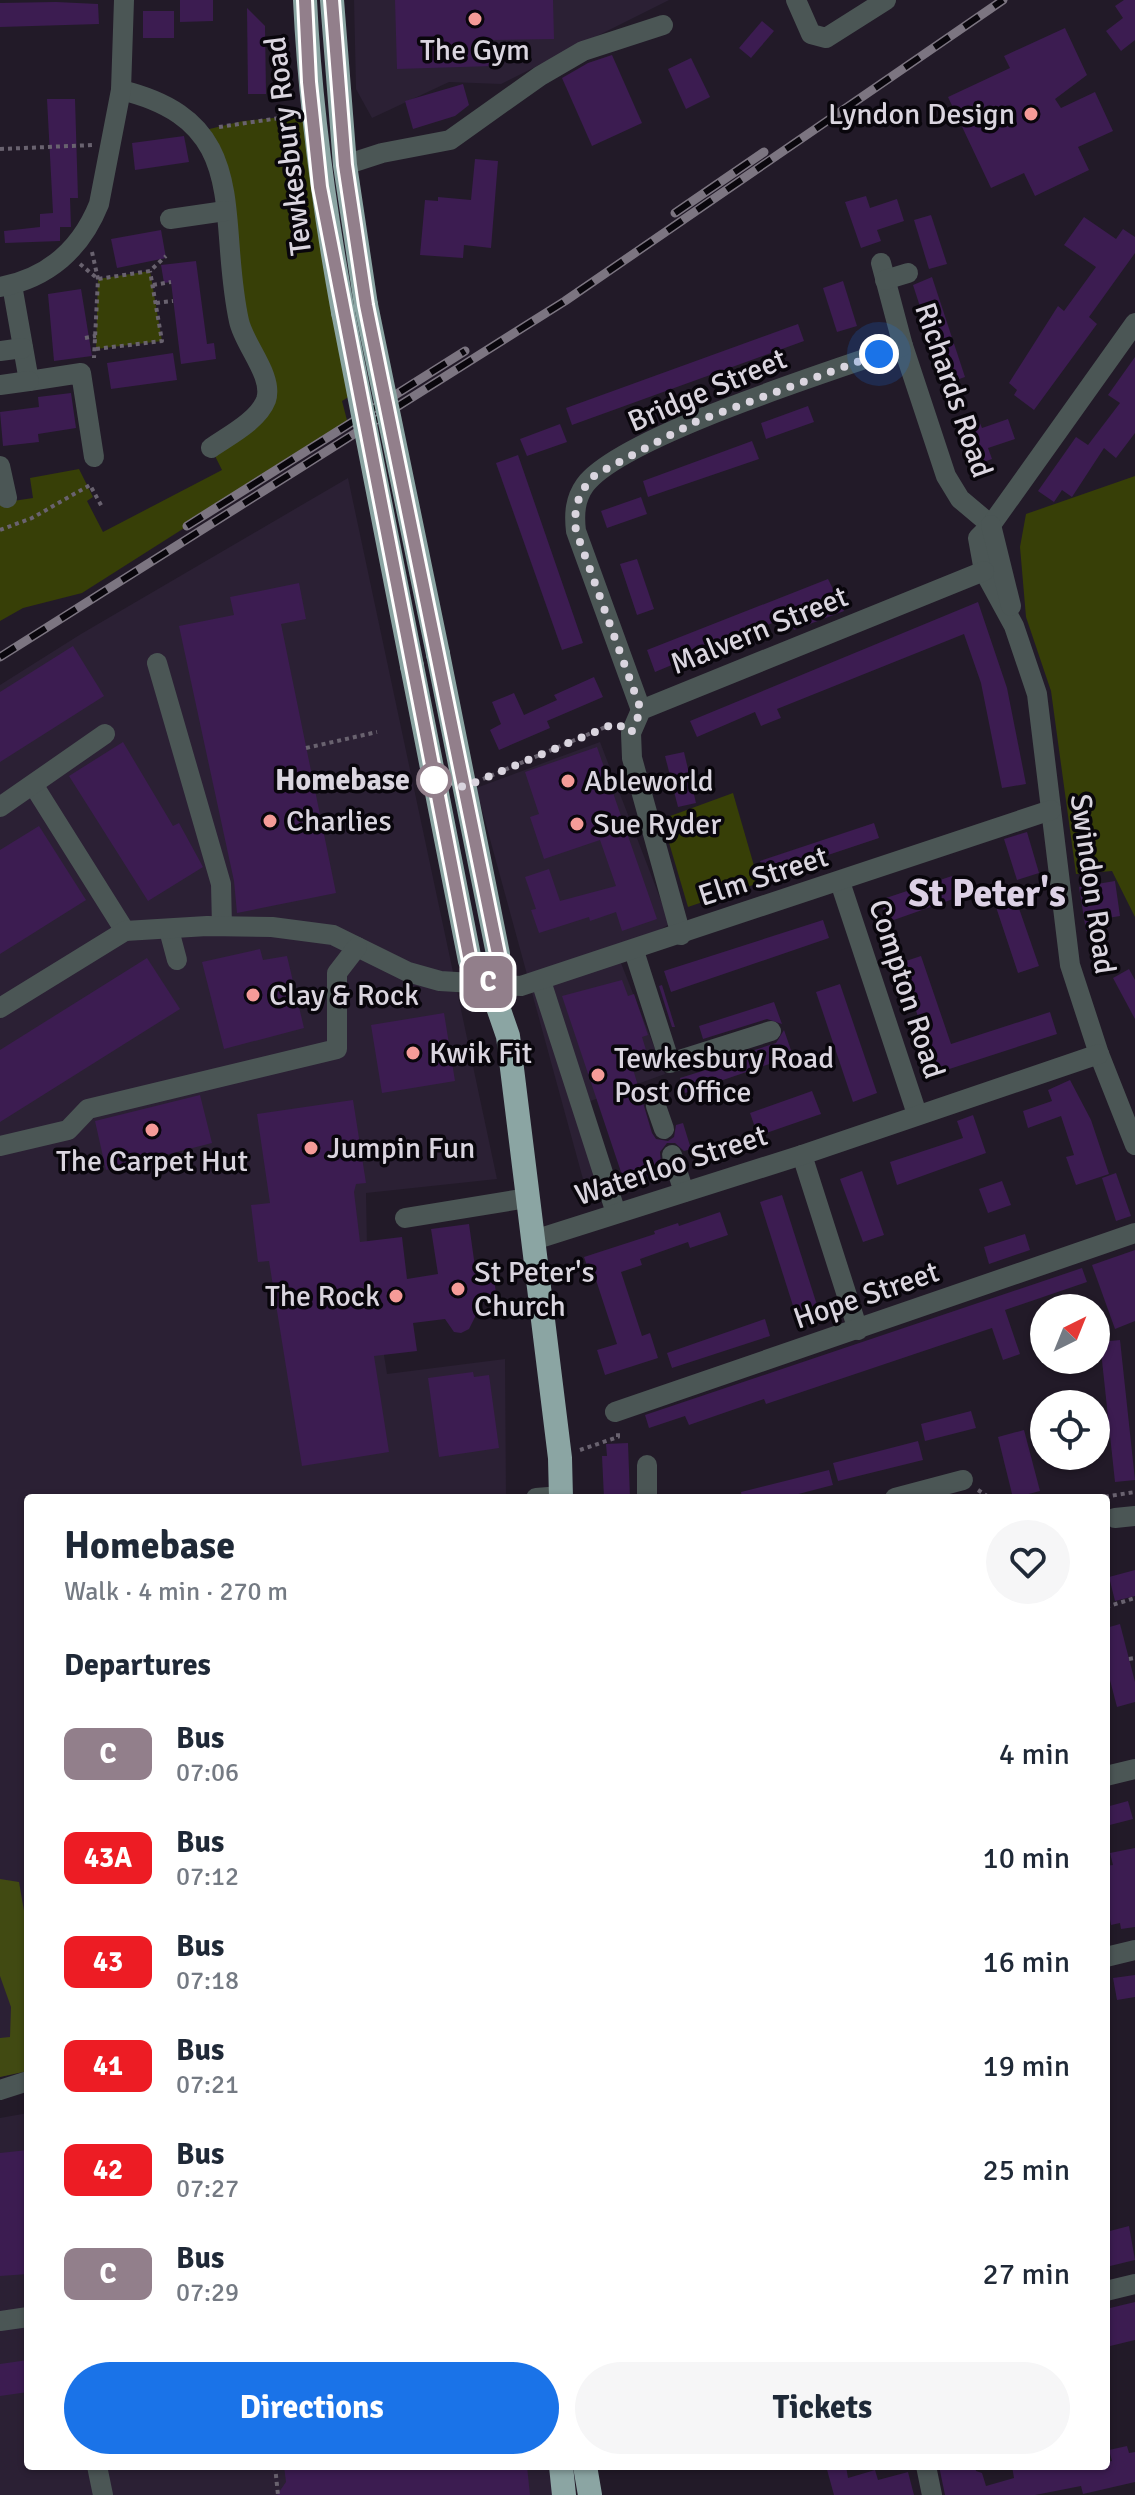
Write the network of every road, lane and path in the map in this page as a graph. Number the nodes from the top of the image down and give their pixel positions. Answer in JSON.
{"nodes":[{"id":1,"x":124,"y":0,"type":"edge"},
{"id":2,"x":305,"y":0,"type":"edge"},
{"id":3,"x":332,"y":0,"type":"edge"},
{"id":4,"x":796,"y":0,"type":"edge"},
{"id":5,"x":886,"y":0,"type":"edge"},
{"id":6,"x":663,"y":25,"type":"dead end"},
{"id":7,"x":121,"y":90,"type":"junction"},
{"id":8,"x":312,"y":114,"type":"junction"},
{"id":9,"x":201,"y":131,"type":"junction"},
{"id":10,"x":111,"y":145,"type":"junction"},
{"id":11,"x":0,"y":149,"type":"edge"},
{"id":12,"x":345,"y":165,"type":"junction"},
{"id":13,"x":225,"y":211,"type":"junction"},
{"id":14,"x":170,"y":219,"type":"dead end"},
{"id":15,"x":83,"y":236,"type":"junction"},
{"id":16,"x":68,"y":254,"type":"junction"},
{"id":17,"x":166,"y":256,"type":"dead end"},
{"id":18,"x":150,"y":271,"type":"junction"},
{"id":19,"x":908,"y":273,"type":"dead end"},
{"id":20,"x":98,"y":279,"type":"junction"},
{"id":21,"x":171,"y":282,"type":"dead end"},
{"id":22,"x":153,"y":285,"type":"junction"},
{"id":23,"x":6,"y":286,"type":"edge"},
{"id":24,"x":97,"y":299,"type":"junction"},
{"id":25,"x":87,"y":301,"type":"dead end"},
{"id":26,"x":173,"y":301,"type":"dead end"},
{"id":27,"x":156,"y":303,"type":"junction"},
{"id":28,"x":354,"y":308,"type":"junction"},
{"id":29,"x":1135,"y":323,"type":"edge"},
{"id":30,"x":96,"y":336,"type":"junction"},
{"id":31,"x":85,"y":338,"type":"dead end"},
{"id":32,"x":903,"y":346,"type":"junction"},
{"id":33,"x":23,"y":348,"type":"junction"},
{"id":34,"x":96,"y":349,"type":"junction"},
{"id":35,"x":0,"y":351,"type":"edge"},
{"id":36,"x":81,"y":373,"type":"junction"},
{"id":37,"x":29,"y":381,"type":"junction"},
{"id":38,"x":0,"y":385,"type":"edge"},
{"id":39,"x":211,"y":448,"type":"dead end"},
{"id":40,"x":94,"y":457,"type":"dead end"},
{"id":41,"x":0,"y":466,"type":"edge"},
{"id":42,"x":7,"y":498,"type":"dead end"},
{"id":43,"x":102,"y":507,"type":"dead end"},
{"id":44,"x":991,"y":525,"type":"junction"},
{"id":45,"x":0,"y":530,"type":"edge"},
{"id":46,"x":984,"y":571,"type":"junction"},
{"id":47,"x":1014,"y":626,"type":"junction"},
{"id":48,"x":157,"y":663,"type":"dead end"},
{"id":49,"x":641,"y":710,"type":"junction"},
{"id":50,"x":377,"y":732,"type":"dead end"},
{"id":51,"x":631,"y":733,"type":"junction"},
{"id":52,"x":105,"y":734,"type":"dead end"},
{"id":53,"x":306,"y":748,"type":"dead end"},
{"id":54,"x":34,"y":786,"type":"junction"},
{"id":55,"x":464,"y":787,"type":"junction"},
{"id":56,"x":0,"y":807,"type":"edge"},
{"id":57,"x":1051,"y":810,"type":"junction"},
{"id":58,"x":840,"y":882,"type":"junction"},
{"id":59,"x":222,"y":926,"type":"junction"},
{"id":60,"x":169,"y":930,"type":"junction"},
{"id":61,"x":125,"y":931,"type":"junction"},
{"id":62,"x":681,"y":935,"type":"junction"},
{"id":63,"x":357,"y":947,"type":"junction"},
{"id":64,"x":634,"y":951,"type":"junction"},
{"id":65,"x":177,"y":960,"type":"dead end"},
{"id":66,"x":541,"y":981,"type":"junction"},
{"id":67,"x":490,"y":984,"type":"junction"},
{"id":68,"x":0,"y":1008,"type":"edge"},
{"id":69,"x":771,"y":1031,"type":"dead end"},
{"id":70,"x":1099,"y":1054,"type":"junction"},
{"id":71,"x":656,"y":1106,"type":"dead end"},
{"id":72,"x":917,"y":1114,"type":"junction"},
{"id":73,"x":664,"y":1129,"type":"dead end"},
{"id":74,"x":1135,"y":1145,"type":"edge"},
{"id":75,"x":0,"y":1146,"type":"edge"},
{"id":76,"x":672,"y":1155,"type":"dead end"},
{"id":77,"x":802,"y":1155,"type":"junction"},
{"id":78,"x":684,"y":1192,"type":"junction"},
{"id":79,"x":527,"y":1198,"type":"junction"},
{"id":80,"x":616,"y":1213,"type":"junction"},
{"id":81,"x":405,"y":1218,"type":"dead end"},
{"id":82,"x":1135,"y":1233,"type":"edge"},
{"id":83,"x":534,"y":1240,"type":"junction"},
{"id":84,"x":858,"y":1330,"type":"junction"},
{"id":85,"x":615,"y":1412,"type":"joint"},
{"id":86,"x":560,"y":1458,"type":"junction"},
{"id":87,"x":647,"y":1465,"type":"dead end"},
{"id":88,"x":963,"y":1480,"type":"dead end"},
{"id":89,"x":1135,"y":1492,"type":"edge"},
{"id":90,"x":561,"y":1494,"type":"edge"},
{"id":91,"x":647,"y":1494,"type":"edge"},
{"id":92,"x":910,"y":1494,"type":"edge"},
{"id":93,"x":1110,"y":1496,"type":"edge"},
{"id":94,"x":1135,"y":1598,"type":"edge"},
{"id":95,"x":1110,"y":1606,"type":"edge"},
{"id":96,"x":1135,"y":1769,"type":"edge"},
{"id":97,"x":1110,"y":1775,"type":"edge"},
{"id":98,"x":1135,"y":1950,"type":"edge"},
{"id":99,"x":1110,"y":1956,"type":"edge"},
{"id":100,"x":24,"y":2082,"type":"edge"},
{"id":101,"x":0,"y":2090,"type":"edge"},
{"id":102,"x":1135,"y":2284,"type":"edge"},
{"id":103,"x":1110,"y":2290,"type":"edge"},
{"id":104,"x":24,"y":2318,"type":"edge"},
{"id":105,"x":0,"y":2321,"type":"edge"},
{"id":106,"x":98,"y":2470,"type":"edge"},
{"id":107,"x":275,"y":2470,"type":"edge"},
{"id":108,"x":561,"y":2470,"type":"edge"},
{"id":109,"x":586,"y":2470,"type":"edge"},
{"id":110,"x":927,"y":2470,"type":"edge"},
{"id":111,"x":103,"y":2495,"type":"edge"},
{"id":112,"x":278,"y":2495,"type":"edge"},
{"id":113,"x":564,"y":2495,"type":"edge"},
{"id":114,"x":590,"y":2495,"type":"edge"},
{"id":115,"x":932,"y":2495,"type":"edge"}],
"edges":[{"from":1,"to":7,"type":"street"},
{"from":2,"to":8,"type":"highway","name":"Tewkesbury Road"},
{"from":3,"to":12,"type":"highway","name":"Tewkesbury Road"},
{"from":4,"to":5,"type":"street"},
{"from":6,"to":12,"type":"street"},
{"from":7,"to":9,"type":"street"},
{"from":7,"to":10,"type":"street"},
{"from":8,"to":9,"type":"path"},
{"from":8,"to":28,"type":"highway","name":"Tewkesbury Road"},
{"from":9,"to":13,"type":"street"},
{"from":10,"to":11,"type":"path"},
{"from":10,"to":15,"type":"street"},
{"from":12,"to":28,"type":"highway","name":"Tewkesbury Road"},
{"from":13,"to":14,"type":"street"},
{"from":13,"to":39,"type":"street"},
{"from":15,"to":16,"type":"street"},
{"from":15,"to":20,"type":"path"},
{"from":16,"to":20,"type":"path"},
{"from":16,"to":23,"type":"street"},
{"from":17,"to":18,"type":"path"},
{"from":18,"to":20,"type":"path"},
{"from":18,"to":22,"type":"path"},
{"from":19,"to":32,"type":"street","name":"Richards Road"},
{"from":20,"to":24,"type":"path"},
{"from":21,"to":22,"type":"path"},
{"from":22,"to":27,"type":"path"},
{"from":23,"to":33,"type":"street"},
{"from":24,"to":25,"type":"path"},
{"from":24,"to":30,"type":"path"},
{"from":26,"to":27,"type":"path"},
{"from":27,"to":34,"type":"path"},
{"from":28,"to":55,"type":"highway","name":"Tewkesbury Road","bridge":true},
{"from":28,"to":67,"type":"highway","name":"Tewkesbury Road","bridge":true},
{"from":29,"to":44,"type":"street","name":"Swindon Road"},
{"from":30,"to":31,"type":"path"},
{"from":30,"to":34,"type":"path"},
{"from":32,"to":44,"type":"street","name":"Richards Road"},
{"from":32,"to":49,"type":"street","name":"Bridge Street"},
{"from":33,"to":35,"type":"street"},
{"from":33,"to":37,"type":"street"},
{"from":34,"to":36,"type":"path"},
{"from":36,"to":37,"type":"street"},
{"from":36,"to":40,"type":"street"},
{"from":37,"to":38,"type":"street"},
{"from":41,"to":42,"type":"street"},
{"from":43,"to":45,"type":"path"},
{"from":44,"to":46,"type":"street","name":"Swindon Road"},
{"from":44,"to":47,"type":"street","name":"Swindon Road"},
{"from":46,"to":47,"type":"street","name":"Swindon Road"},
{"from":46,"to":49,"type":"street","name":"Malvern Street"},
{"from":47,"to":57,"type":"street","name":"Swindon Road"},
{"from":48,"to":59,"type":"street"},
{"from":49,"to":51,"type":"street"},
{"from":50,"to":53,"type":"path"},
{"from":51,"to":55,"type":"path"},
{"from":51,"to":62,"type":"street"},
{"from":52,"to":54,"type":"street"},
{"from":54,"to":56,"type":"street"},
{"from":54,"to":61,"type":"street"},
{"from":55,"to":67,"type":"highway","name":"Tewkesbury Road"},
{"from":57,"to":58,"type":"street","name":"Elm Street"},
{"from":57,"to":70,"type":"street","name":"Swindon Road"},
{"from":58,"to":62,"type":"street","name":"Elm Street"},
{"from":58,"to":72,"type":"street","name":"Compton Road"},
{"from":59,"to":60,"type":"street","name":"Elm Street"},
{"from":59,"to":63,"type":"street","name":"Elm Street"},
{"from":60,"to":61,"type":"street","name":"Elm Street"},
{"from":60,"to":65,"type":"street"},
{"from":61,"to":68,"type":"street"},
{"from":62,"to":64,"type":"street","name":"Elm Street"},
{"from":63,"to":67,"type":"street","name":"Elm Street"},
{"from":63,"to":75,"type":"street"},
{"from":64,"to":66,"type":"street","name":"Elm Street"},
{"from":64,"to":69,"type":"street"},
{"from":66,"to":67,"type":"street","name":"Elm Street"},
{"from":66,"to":80,"type":"street"},
{"from":67,"to":79,"type":"highway","name":"Tewkesbury Road"},
{"from":70,"to":72,"type":"street","name":"Waterloo Street"},
{"from":70,"to":74,"type":"street","name":"Swindon Road"},
{"from":71,"to":73,"type":"street"},
{"from":72,"to":77,"type":"street","name":"Waterloo Street"},
{"from":76,"to":78,"type":"street"},
{"from":77,"to":78,"type":"street","name":"Waterloo Street"},
{"from":77,"to":84,"type":"street"},
{"from":78,"to":80,"type":"street","name":"Waterloo Street"},
{"from":79,"to":81,"type":"street"},
{"from":79,"to":83,"type":"highway","name":"Tewkesbury Road"},
{"from":80,"to":83,"type":"street","name":"Waterloo Street"},
{"from":82,"to":84,"type":"street","name":"Hope Street"},
{"from":83,"to":86,"type":"highway","name":"Tewkesbury Road"},
{"from":84,"to":85,"type":"street","name":"Hope Street"},
{"from":85,"to":86,"type":"path"},
{"from":86,"to":90,"type":"highway","name":"Tewkesbury Road"},
{"from":87,"to":91,"type":"street"},
{"from":88,"to":92,"type":"street"},
{"from":89,"to":93,"type":"path"},
{"from":94,"to":95,"type":"path"},
{"from":96,"to":97,"type":"street"},
{"from":98,"to":99,"type":"street"},
{"from":100,"to":101,"type":"street"},
{"from":102,"to":103,"type":"street"},
{"from":104,"to":105,"type":"street"},
{"from":106,"to":111,"type":"street"},
{"from":107,"to":112,"type":"path"},
{"from":108,"to":113,"type":"highway"},
{"from":109,"to":114,"type":"highway"},
{"from":110,"to":115,"type":"street"}]}
